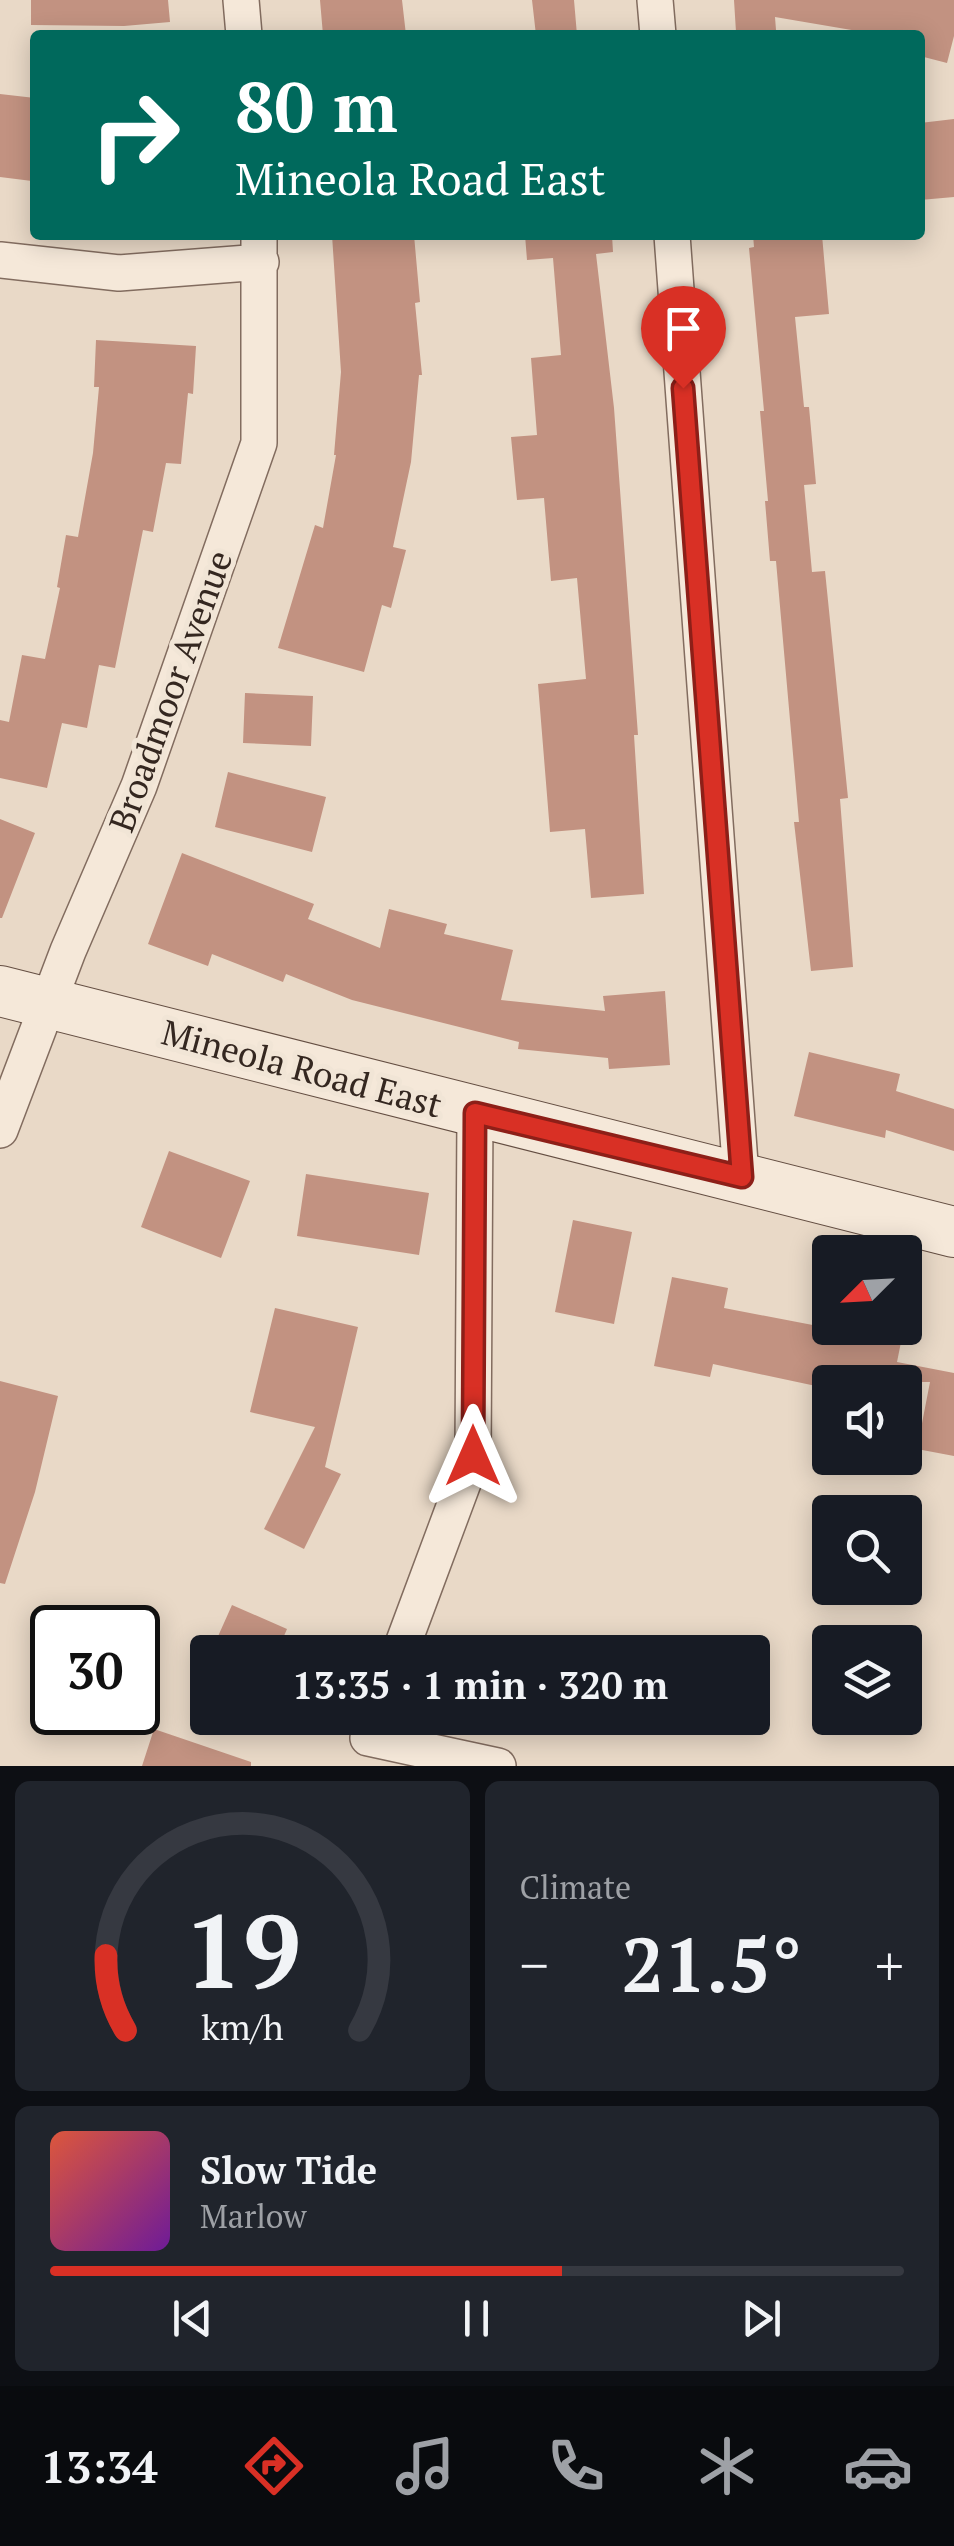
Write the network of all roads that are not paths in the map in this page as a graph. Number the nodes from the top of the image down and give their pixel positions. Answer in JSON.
{"nodes":[{"id":1,"x":242,"y":0,"type":"edge"},
{"id":2,"x":655,"y":0,"type":"edge"},
{"id":3,"x":244,"y":30,"type":"edge"},
{"id":4,"x":658,"y":30,"type":"edge"},
{"id":5,"x":672,"y":240,"type":"edge"},
{"id":6,"x":260,"y":248,"type":"edge"},
{"id":7,"x":0,"y":260,"type":"edge"},
{"id":8,"x":0,"y":991,"type":"edge"},
{"id":9,"x":49,"y":1002,"type":"junction"},
{"id":10,"x":475,"y":1113,"type":"junction"},
{"id":11,"x":0,"y":1130,"type":"edge"},
{"id":12,"x":742,"y":1177,"type":"junction"},
{"id":13,"x":954,"y":1232,"type":"edge"},
{"id":14,"x":406,"y":1635,"type":"edge"},
{"id":15,"x":367,"y":1740,"type":"edge"},
{"id":16,"x":498,"y":1766,"type":"edge"}],
"edges":[{"from":1,"to":3,"type":"street"},
{"from":2,"to":4,"type":"street"},
{"from":5,"to":12,"type":"street"},
{"from":6,"to":7,"type":"street"},
{"from":6,"to":9,"type":"street","name":"Broadmoor Avenue"},
{"from":8,"to":9,"type":"street","name":"Mineola Road East"},
{"from":9,"to":10,"type":"street","name":"Mineola Road East"},
{"from":9,"to":11,"type":"street","name":"Broadmoor Avenue"},
{"from":10,"to":12,"type":"street","name":"Mineola Road East"},
{"from":10,"to":14,"type":"street"},
{"from":12,"to":13,"type":"street","name":"Mineola Road East"},
{"from":15,"to":16,"type":"street"}]}
